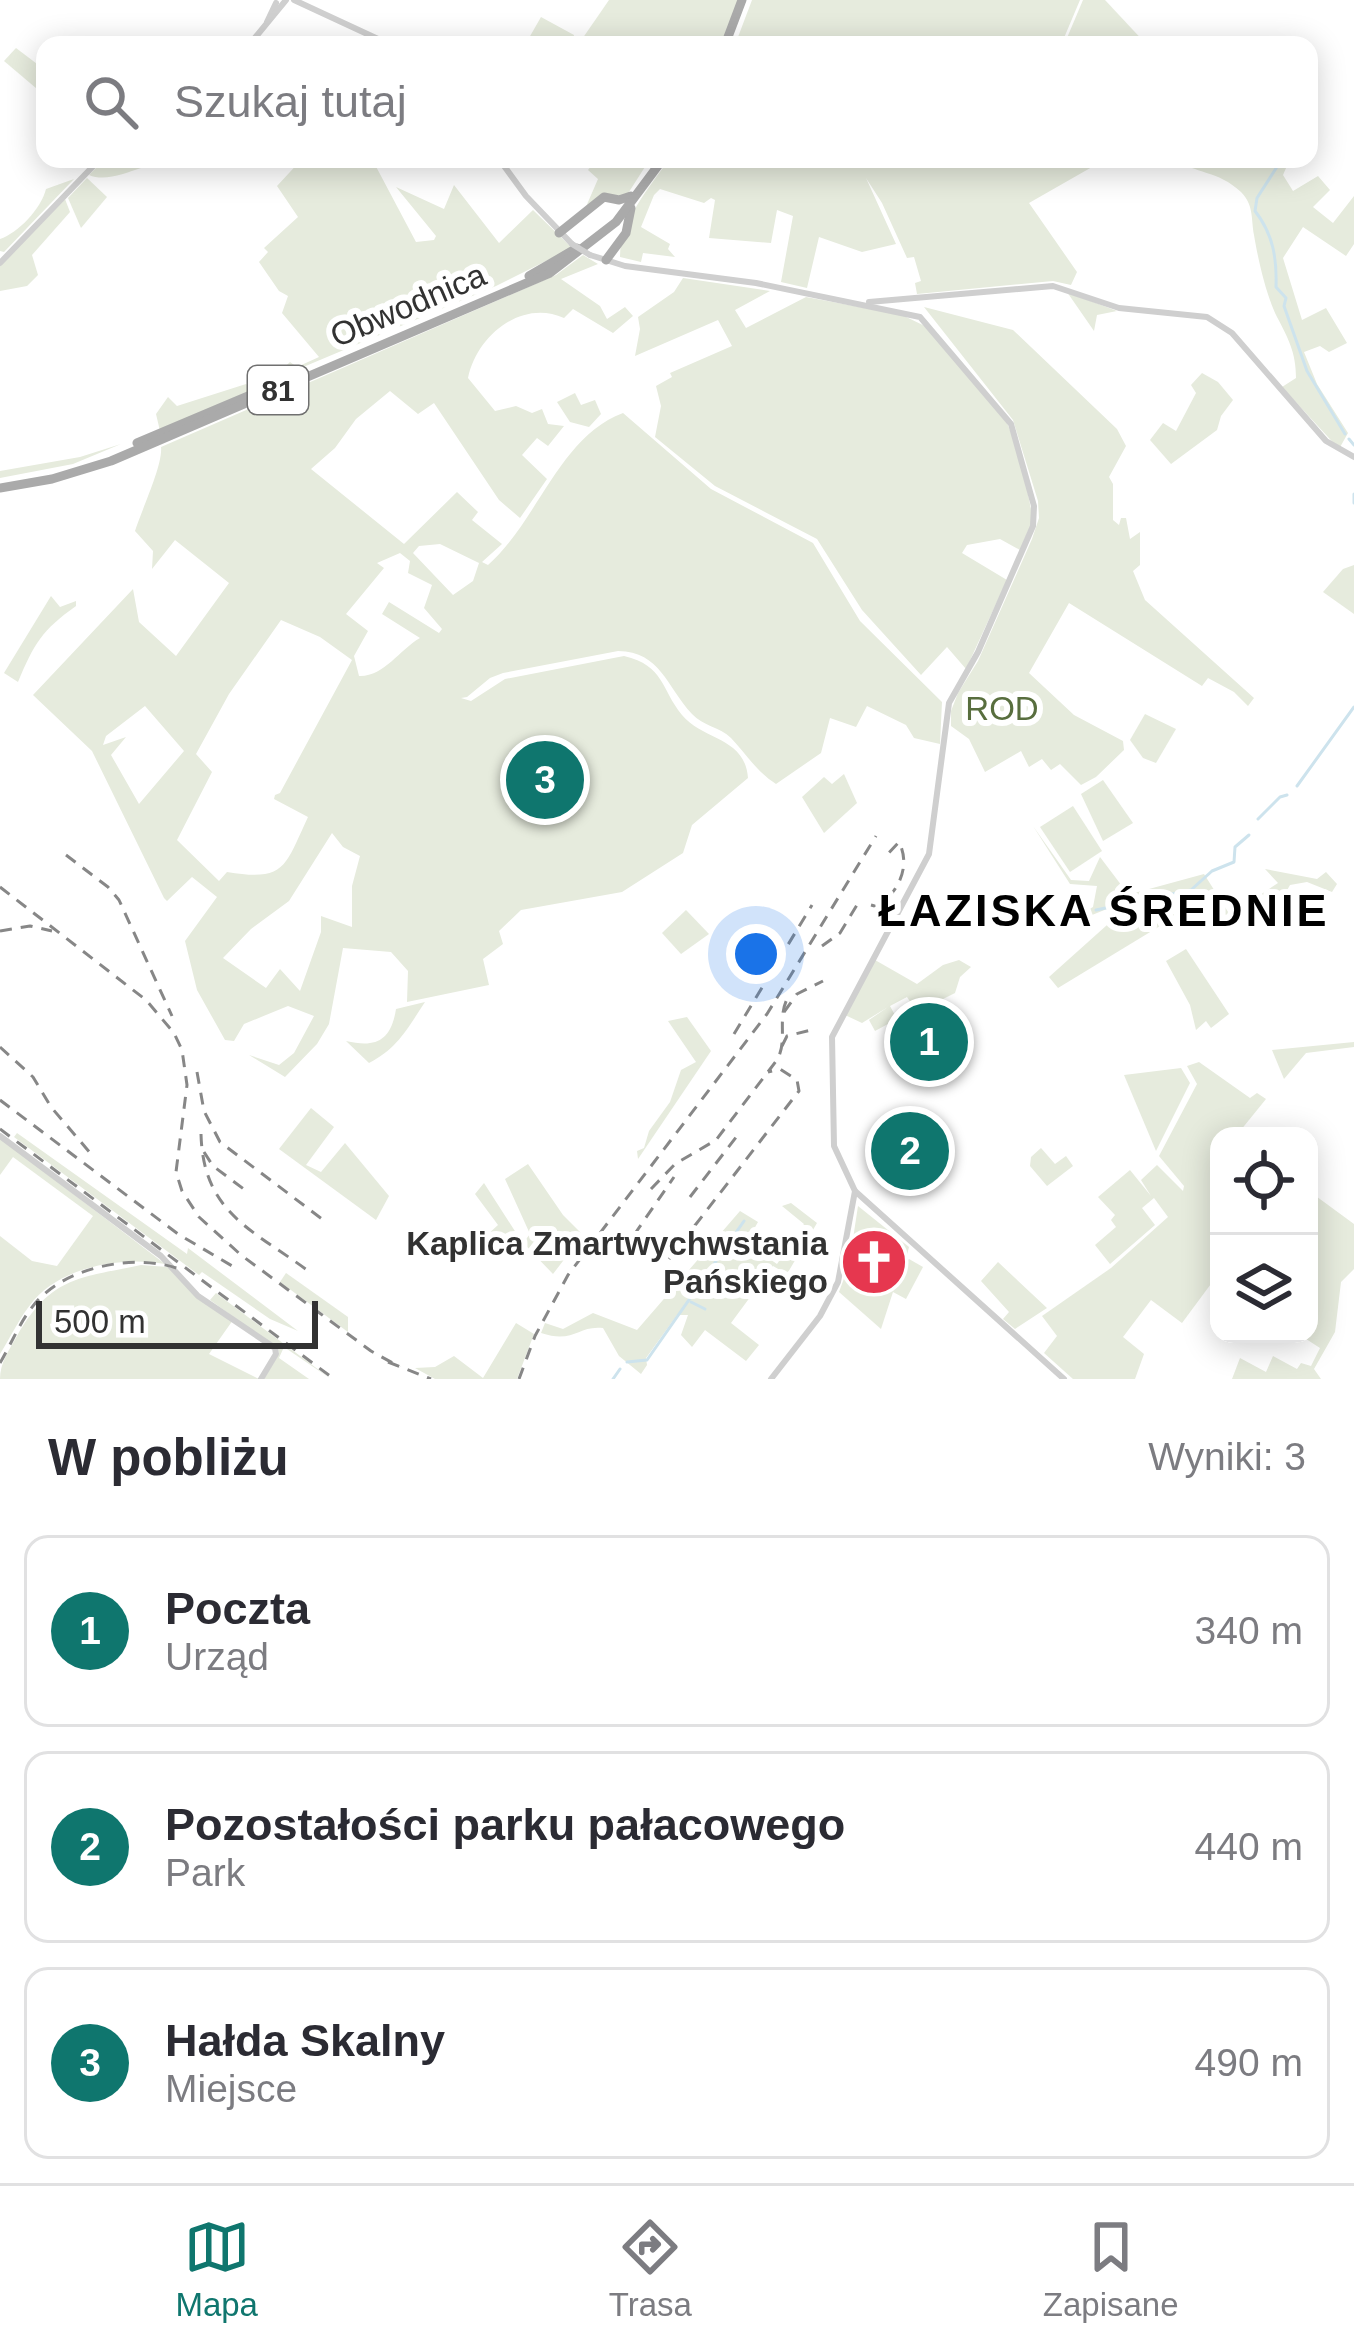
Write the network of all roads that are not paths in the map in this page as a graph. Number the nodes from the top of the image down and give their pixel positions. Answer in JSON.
{"nodes":[{"id":1,"x":745,"y":0,"type":"edge"},
{"id":2,"x":283,"y":2,"type":"edge"},
{"id":3,"x":257,"y":36,"type":"edge"},
{"id":4,"x":371,"y":36,"type":"edge"},
{"id":5,"x":731,"y":36,"type":"edge"},
{"id":6,"x":91,"y":168,"type":"edge"},
{"id":7,"x":506,"y":168,"type":"edge"},
{"id":8,"x":653,"y":168,"type":"edge"},
{"id":9,"x":615,"y":198,"type":"junction"},
{"id":10,"x":632,"y":199,"type":"junction"},
{"id":11,"x":616,"y":217,"type":"junction"},
{"id":12,"x":571,"y":225,"type":"junction"},
{"id":13,"x":628,"y":228,"type":"junction"},
{"id":14,"x":560,"y":233,"type":"junction"},
{"id":15,"x":572,"y":244,"type":"junction"},
{"id":16,"x":609,"y":261,"type":"junction"},
{"id":17,"x":0,"y":263,"type":"edge"},
{"id":18,"x":921,"y":297,"type":"junction"},
{"id":19,"x":862,"y":303,"type":"junction"},
{"id":20,"x":920,"y":316,"type":"junction"},
{"id":21,"x":1354,"y":457,"type":"edge"},
{"id":22,"x":0,"y":485,"type":"edge"},
{"id":23,"x":0,"y":1136,"type":"edge"},
{"id":24,"x":855,"y":1191,"type":"junction"},
{"id":25,"x":862,"y":1199,"type":"junction"},
{"id":26,"x":849,"y":1223,"type":"junction"},
{"id":27,"x":260,"y":1379,"type":"edge"},
{"id":28,"x":770,"y":1379,"type":"edge"},
{"id":29,"x":1064,"y":1379,"type":"edge"}],
"edges":[{"from":1,"to":5,"type":"main road"},
{"from":2,"to":3,"type":"street"},
{"from":2,"to":4,"type":"street"},
{"from":6,"to":17,"type":"street"},
{"from":7,"to":14,"type":"street"},
{"from":8,"to":10,"type":"main road","name":"Obwodnica","number":"81"},
{"from":9,"to":10,"type":"main road"},
{"from":9,"to":11,"type":"main road"},
{"from":9,"to":12,"type":"main road"},
{"from":10,"to":11,"type":"main road","name":"Obwodnica","number":"81"},
{"from":10,"to":13,"type":"main road"},
{"from":11,"to":13,"type":"main road"},
{"from":11,"to":22,"type":"main road","name":"Obwodnica","number":"81"},
{"from":12,"to":14,"type":"main road"},
{"from":12,"to":15,"type":"main road"},
{"from":13,"to":16,"type":"main road"},
{"from":14,"to":15,"type":"street"},
{"from":15,"to":16,"type":"street","bridge":true},
{"from":16,"to":19,"type":"street"},
{"from":18,"to":19,"type":"street"},
{"from":18,"to":20,"type":"street"},
{"from":18,"to":21,"type":"street"},
{"from":19,"to":20,"type":"street"},
{"from":20,"to":24,"type":"street"},
{"from":23,"to":27,"type":"street"},
{"from":24,"to":25,"type":"street"},
{"from":24,"to":26,"type":"street"},
{"from":25,"to":26,"type":"street"},
{"from":25,"to":29,"type":"street"},
{"from":26,"to":28,"type":"street"}]}
